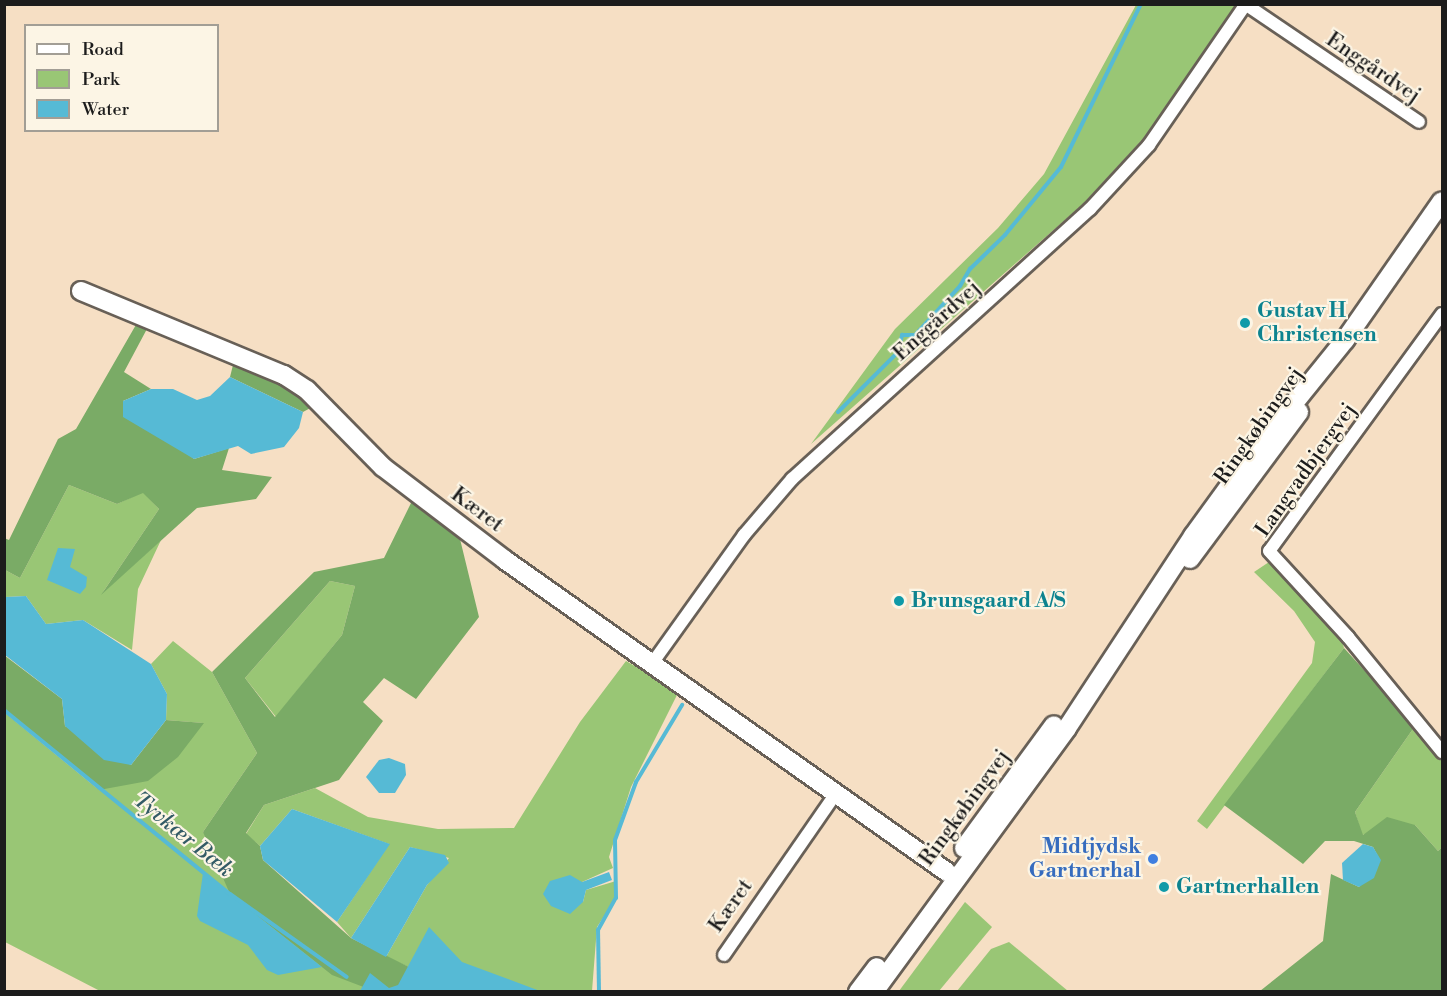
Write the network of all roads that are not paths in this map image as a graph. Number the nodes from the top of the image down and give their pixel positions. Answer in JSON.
{"nodes":[{"id":1,"x":1246,"y":5,"type":"edge"},
{"id":2,"x":1419,"y":122,"type":"dead end"},
{"id":3,"x":1443,"y":201,"type":"edge"},
{"id":4,"x":81,"y":291,"type":"dead end"},
{"id":5,"x":1443,"y":314,"type":"edge"},
{"id":6,"x":1114,"y":655,"type":"junction"},
{"id":7,"x":651,"y":664,"type":"junction"},
{"id":8,"x":1443,"y":752,"type":"edge"},
{"id":9,"x":836,"y":793,"type":"junction"},
{"id":10,"x":947,"y":872,"type":"junction"},
{"id":11,"x":724,"y":955,"type":"dead end"},
{"id":12,"x":858,"y":992,"type":"edge"},
{"id":13,"x":874,"y":992,"type":"edge"}],
"edges":[{"from":1,"to":2,"type":"street","name":"Enggårdvej"},
{"from":1,"to":7,"type":"street","name":"Enggårdvej"},
{"from":3,"to":6,"type":"street","name":"Ringkøbingvej"},
{"from":4,"to":7,"type":"street","name":"Kæret"},
{"from":5,"to":8,"type":"street","name":"Langvadbjergvej"},
{"from":6,"to":10,"type":"street","name":"Ringkøbingvej"},
{"from":6,"to":13,"type":"street","name":"Ringkøbingvej"},
{"from":7,"to":9,"type":"street","name":"Kæret"},
{"from":9,"to":10,"type":"street","name":"Kæret"},
{"from":9,"to":11,"type":"street","name":"Kæret"},
{"from":10,"to":12,"type":"street","name":"Ringkøbingvej"}]}
